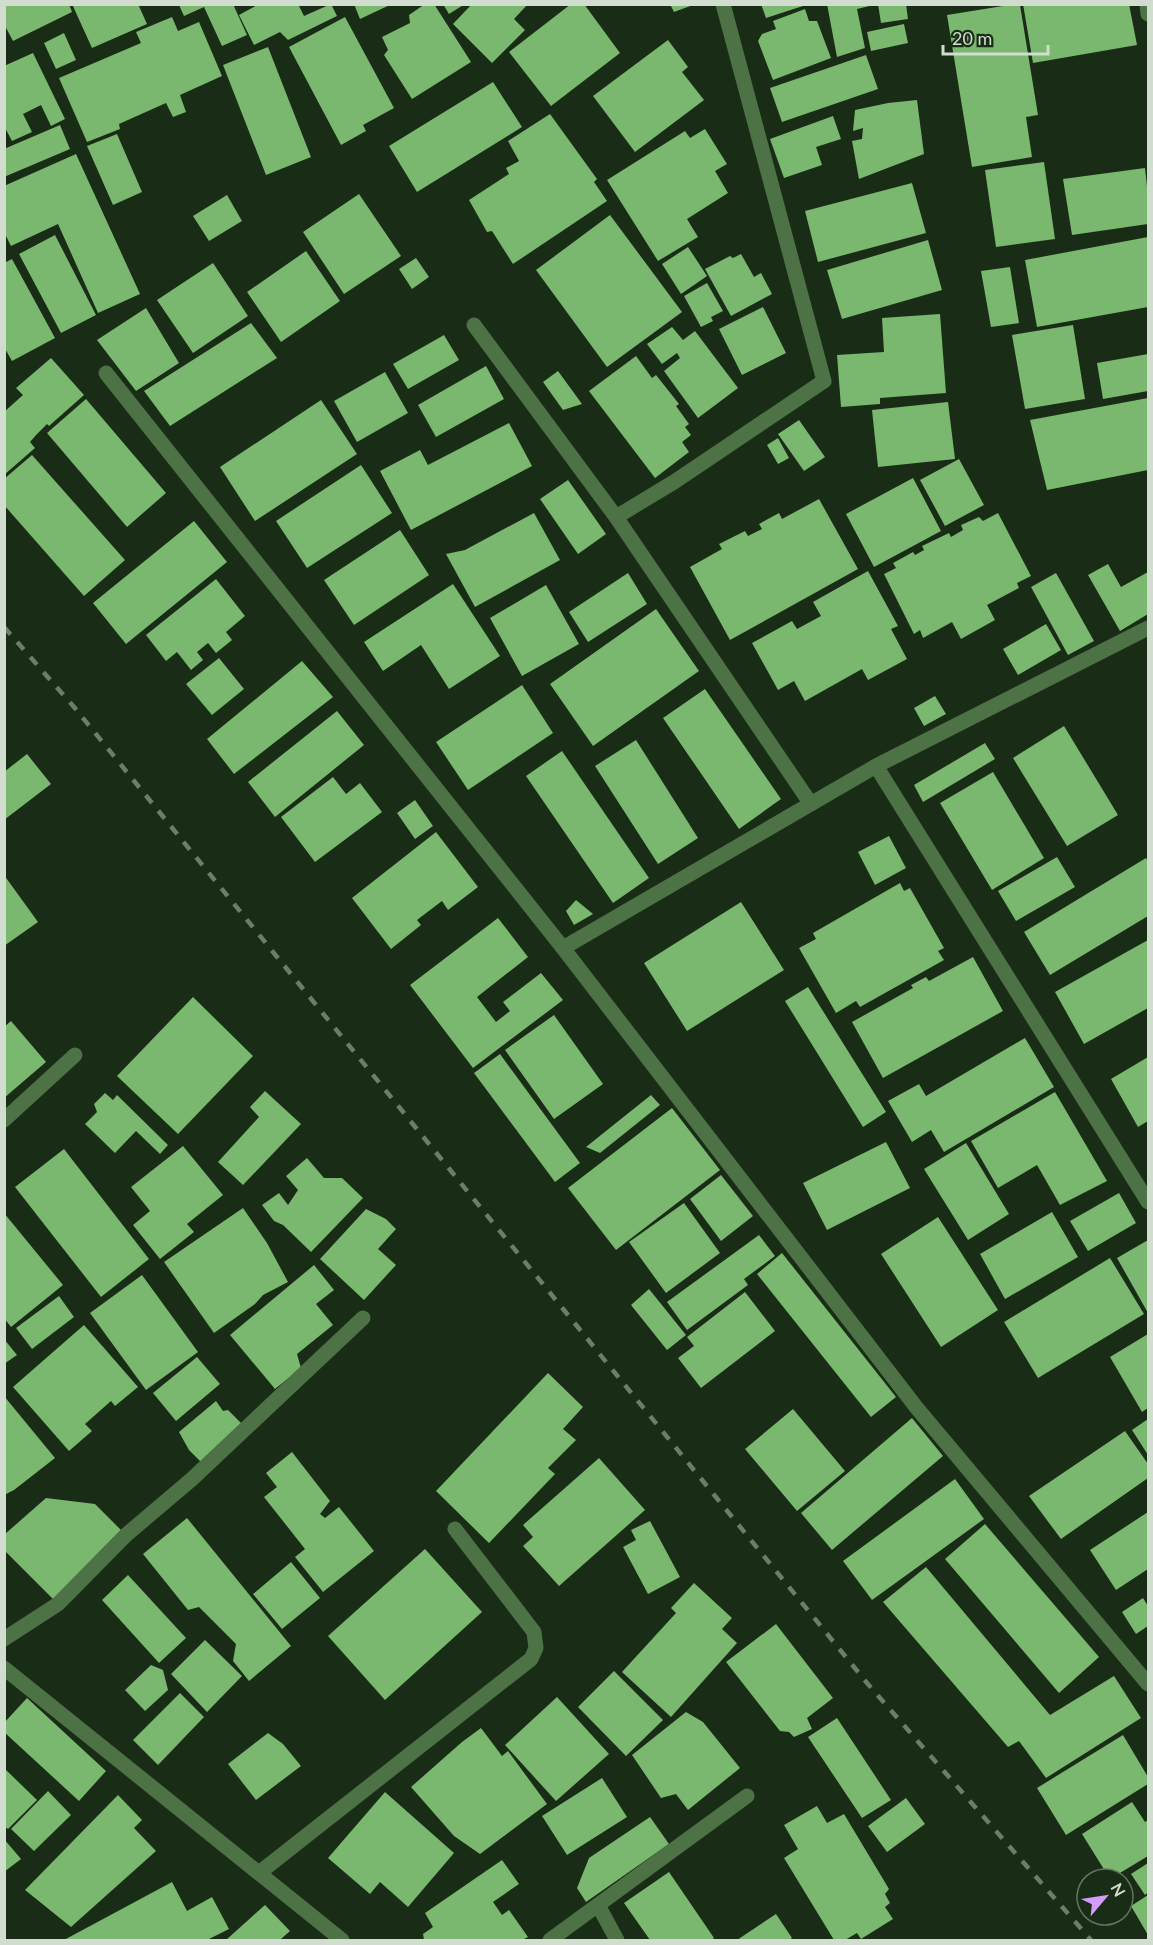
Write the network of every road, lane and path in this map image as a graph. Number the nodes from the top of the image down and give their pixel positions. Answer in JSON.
{"nodes":[{"id":1,"x":723,"y":4,"type":"edge"},
{"id":2,"x":1147,"y":4,"type":"edge"},
{"id":3,"x":1149,"y":14,"type":"edge"},
{"id":4,"x":474,"y":325,"type":"dead end"},
{"id":5,"x":106,"y":373,"type":"dead end"},
{"id":6,"x":616,"y":517,"type":"junction"},
{"id":7,"x":1149,"y":628,"type":"edge"},
{"id":8,"x":876,"y":766,"type":"junction"},
{"id":9,"x":811,"y":804,"type":"junction"},
{"id":10,"x":563,"y":948,"type":"junction"},
{"id":11,"x":75,"y":1055,"type":"dead end"},
{"id":12,"x":4,"y":1120,"type":"edge"},
{"id":13,"x":1149,"y":1202,"type":"edge"},
{"id":14,"x":363,"y":1318,"type":"dead end"},
{"id":15,"x":455,"y":1529,"type":"dead end"},
{"id":16,"x":4,"y":1639,"type":"edge"},
{"id":17,"x":4,"y":1668,"type":"edge"},
{"id":18,"x":1149,"y":1684,"type":"edge"},
{"id":19,"x":747,"y":1796,"type":"dead end"},
{"id":20,"x":259,"y":1873,"type":"junction"},
{"id":21,"x":598,"y":1905,"type":"junction"},
{"id":22,"x":342,"y":1941,"type":"edge"},
{"id":23,"x":550,"y":1941,"type":"edge"},
{"id":24,"x":617,"y":1941,"type":"edge"}],
"edges":[{"from":1,"to":6,"type":"street"},
{"from":2,"to":3,"type":"street"},
{"from":4,"to":6,"type":"street"},
{"from":5,"to":10,"type":"street"},
{"from":6,"to":9,"type":"street"},
{"from":7,"to":8,"type":"street"},
{"from":8,"to":9,"type":"street"},
{"from":8,"to":13,"type":"street"},
{"from":9,"to":10,"type":"street"},
{"from":10,"to":18,"type":"street"},
{"from":11,"to":12,"type":"street"},
{"from":14,"to":16,"type":"street"},
{"from":15,"to":20,"type":"street"},
{"from":17,"to":20,"type":"street"},
{"from":19,"to":21,"type":"street"},
{"from":20,"to":22,"type":"street"},
{"from":21,"to":23,"type":"street"},
{"from":21,"to":24,"type":"street"}]}
